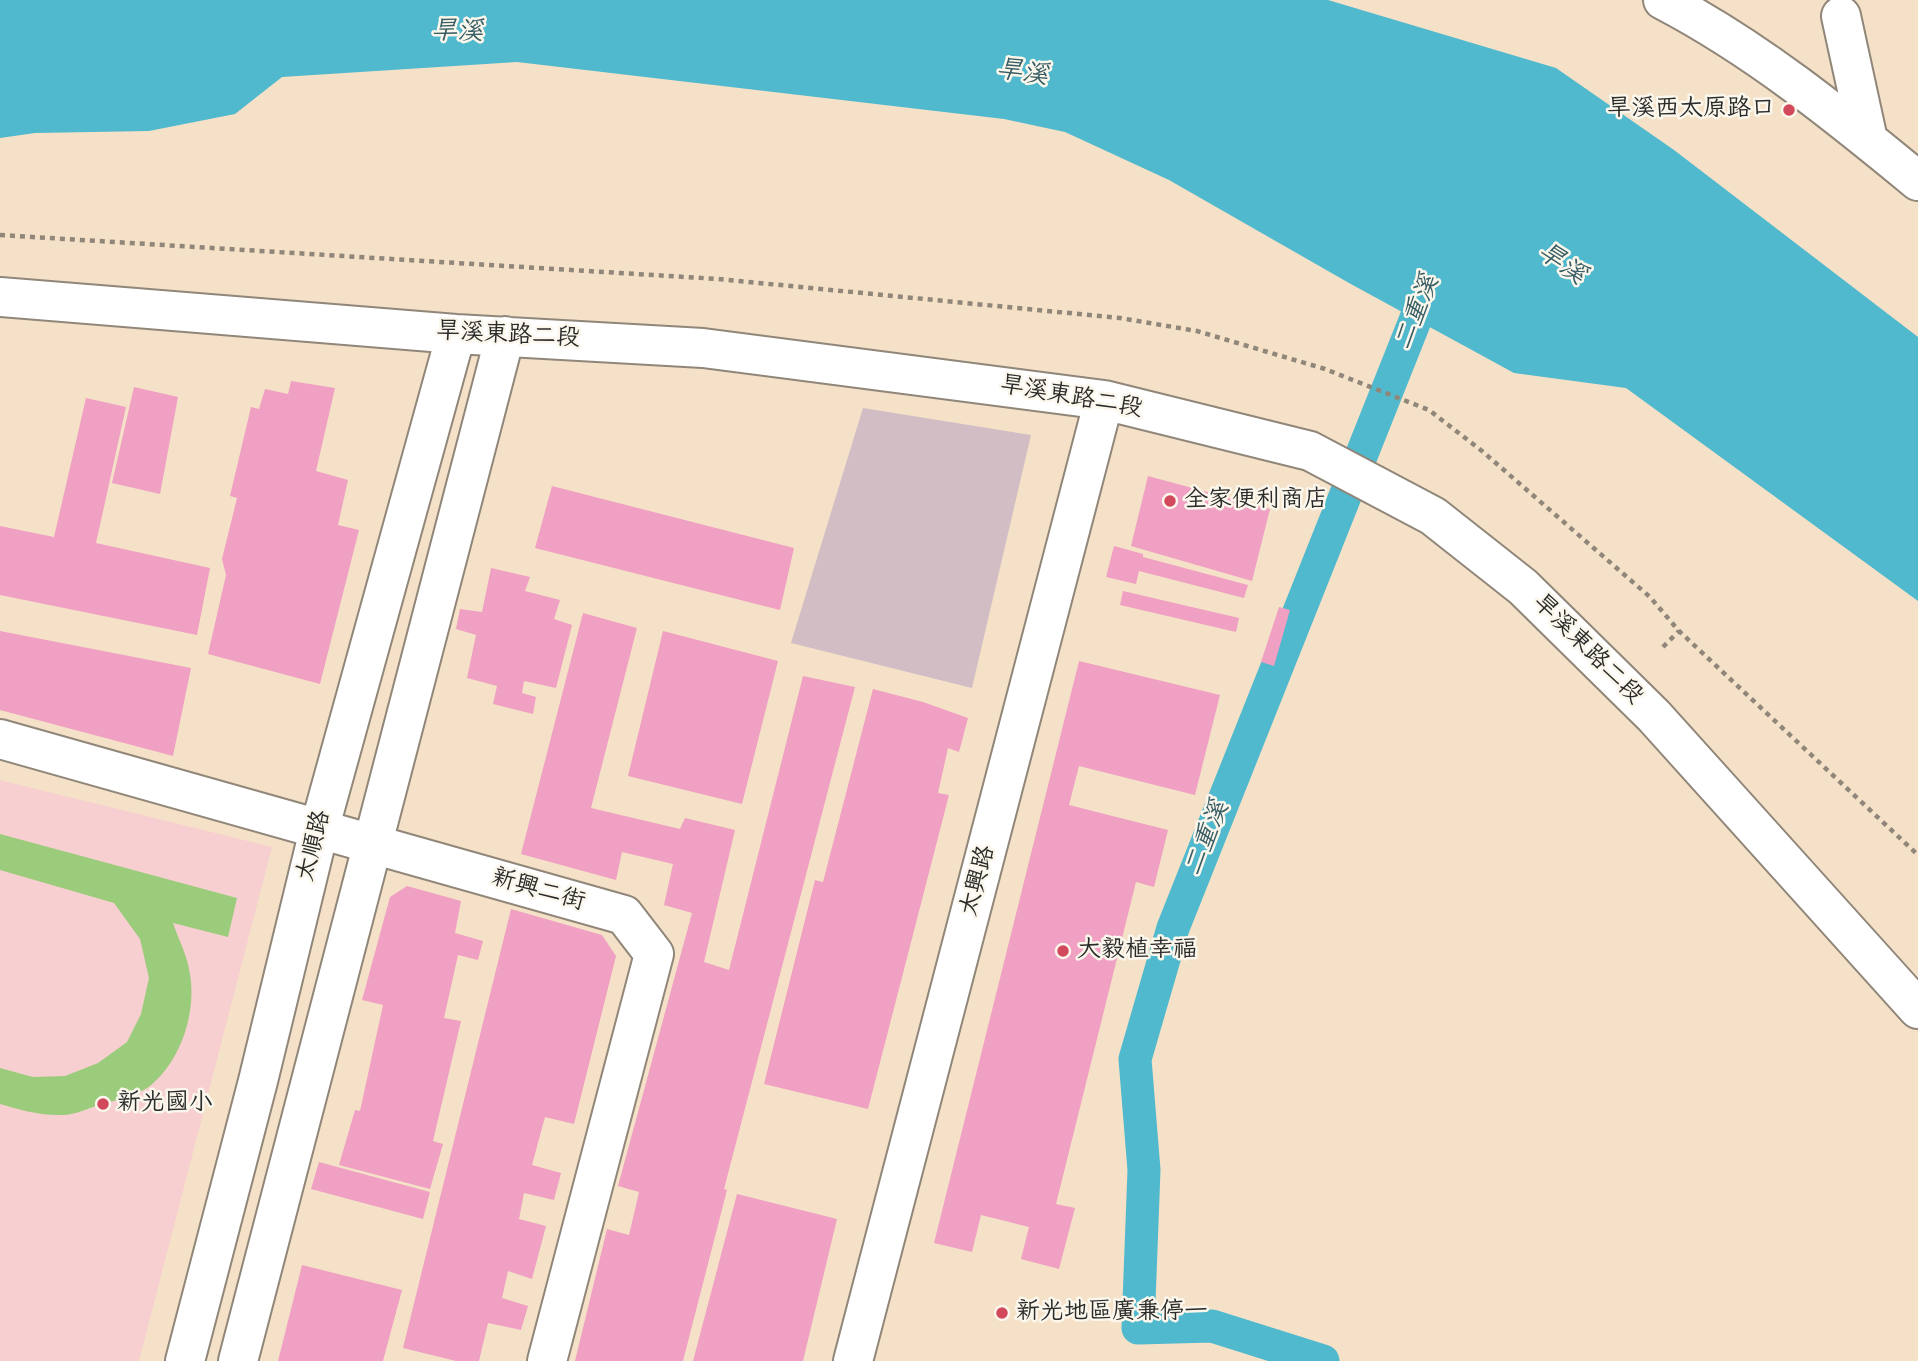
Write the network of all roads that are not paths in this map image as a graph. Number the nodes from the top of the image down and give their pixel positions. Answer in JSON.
{"nodes":[{"id":1,"x":1663,"y":0,"type":"edge"},
{"id":2,"x":1841,"y":16,"type":"dead end"},
{"id":3,"x":1868,"y":140,"type":"junction"},
{"id":4,"x":1918,"y":181,"type":"edge"},
{"id":5,"x":0,"y":297,"type":"edge"},
{"id":6,"x":456,"y":334,"type":"junction"},
{"id":7,"x":505,"y":336,"type":"junction"},
{"id":8,"x":1104,"y":400,"type":"junction"},
{"id":9,"x":0,"y":739,"type":"edge"},
{"id":10,"x":319,"y":830,"type":"junction"},
{"id":11,"x":372,"y":844,"type":"junction"},
{"id":12,"x":1918,"y":1009,"type":"edge"},
{"id":13,"x":185,"y":1361,"type":"edge"},
{"id":14,"x":239,"y":1361,"type":"edge"},
{"id":15,"x":547,"y":1361,"type":"edge"},
{"id":16,"x":852,"y":1361,"type":"edge"}],
"edges":[{"from":1,"to":3,"type":"street"},
{"from":2,"to":3,"type":"street"},
{"from":3,"to":4,"type":"street"},
{"from":5,"to":6,"type":"street","name":"旱溪東路二段"},
{"from":6,"to":7,"type":"street","name":"旱溪東路二段"},
{"from":6,"to":10,"type":"street","name":"太順路"},
{"from":7,"to":8,"type":"street","name":"旱溪東路二段"},
{"from":7,"to":11,"type":"street"},
{"from":8,"to":12,"type":"street","name":"旱溪東路二段"},
{"from":8,"to":16,"type":"street","name":"太興路"},
{"from":9,"to":10,"type":"street","name":"新興二街"},
{"from":10,"to":11,"type":"street","name":"新興二街"},
{"from":10,"to":13,"type":"street","name":"太順路"},
{"from":11,"to":14,"type":"street"},
{"from":11,"to":15,"type":"street","name":"新興二街"}]}
